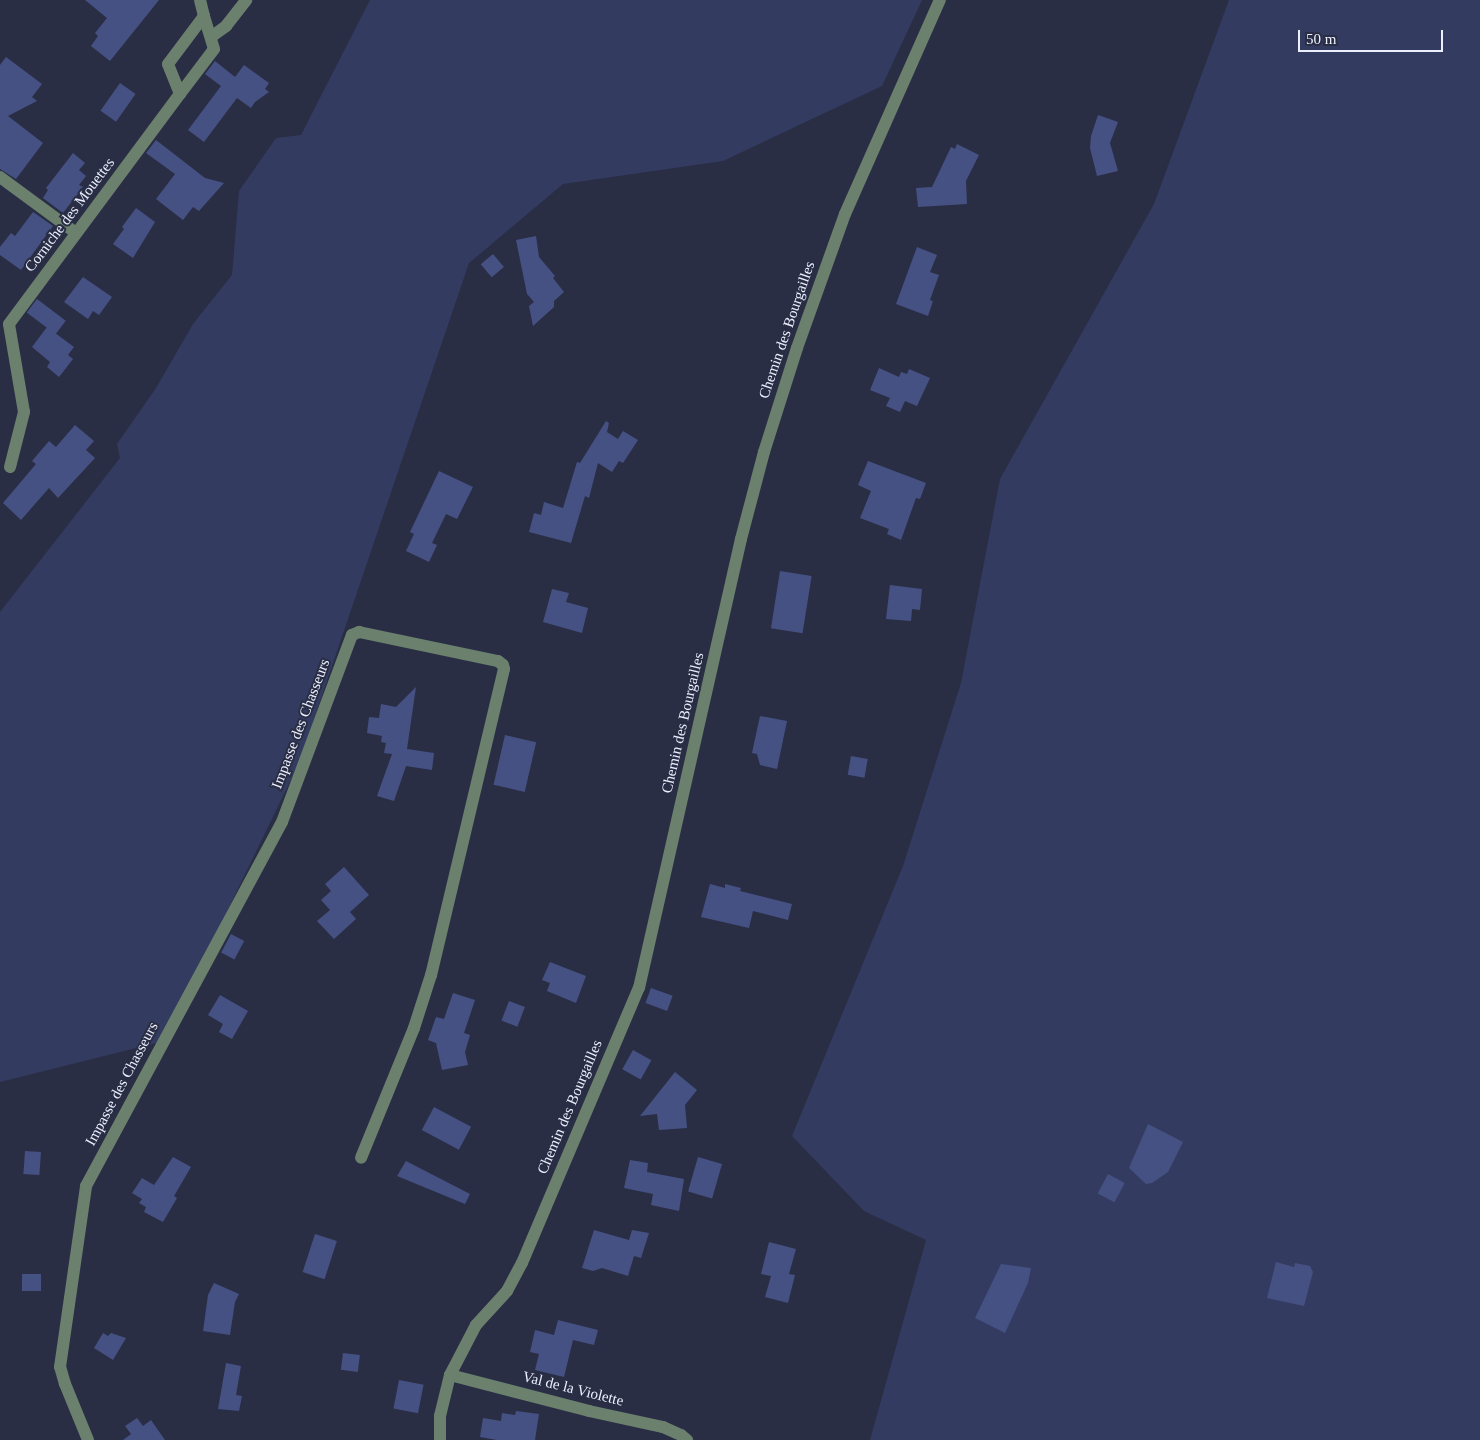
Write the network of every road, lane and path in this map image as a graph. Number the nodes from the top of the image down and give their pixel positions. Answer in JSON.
{"nodes":[{"id":1,"x":200,"y":0,"type":"edge"},
{"id":2,"x":246,"y":0,"type":"edge"},
{"id":3,"x":940,"y":0,"type":"edge"},
{"id":4,"x":204,"y":16,"type":"junction"},
{"id":5,"x":211,"y":37,"type":"junction"},
{"id":6,"x":180,"y":94,"type":"junction"},
{"id":7,"x":0,"y":177,"type":"edge"},
{"id":8,"x":76,"y":233,"type":"junction"},
{"id":9,"x":10,"y":467,"type":"dead end"},
{"id":10,"x":361,"y":1158,"type":"dead end"},
{"id":11,"x":450,"y":1375,"type":"junction"},
{"id":12,"x":88,"y":1440,"type":"edge"},
{"id":13,"x":440,"y":1440,"type":"edge"},
{"id":14,"x":687,"y":1440,"type":"edge"}],
"edges":[{"from":1,"to":4,"type":"street"},
{"from":2,"to":5,"type":"street"},
{"from":3,"to":11,"type":"street","name":"Chemin des Bourgailles"},
{"from":4,"to":5,"type":"street"},
{"from":4,"to":6,"type":"street"},
{"from":5,"to":6,"type":"street","name":"Corniche des Mouettes"},
{"from":6,"to":8,"type":"street","name":"Corniche des Mouettes"},
{"from":7,"to":8,"type":"street"},
{"from":8,"to":9,"type":"street","name":"Corniche des Mouettes"},
{"from":10,"to":12,"type":"street","name":"Impasse des Chasseurs"},
{"from":11,"to":13,"type":"street","name":"Chemin des Bourgailles"},
{"from":11,"to":14,"type":"street","name":"Val de la Violette"}]}
